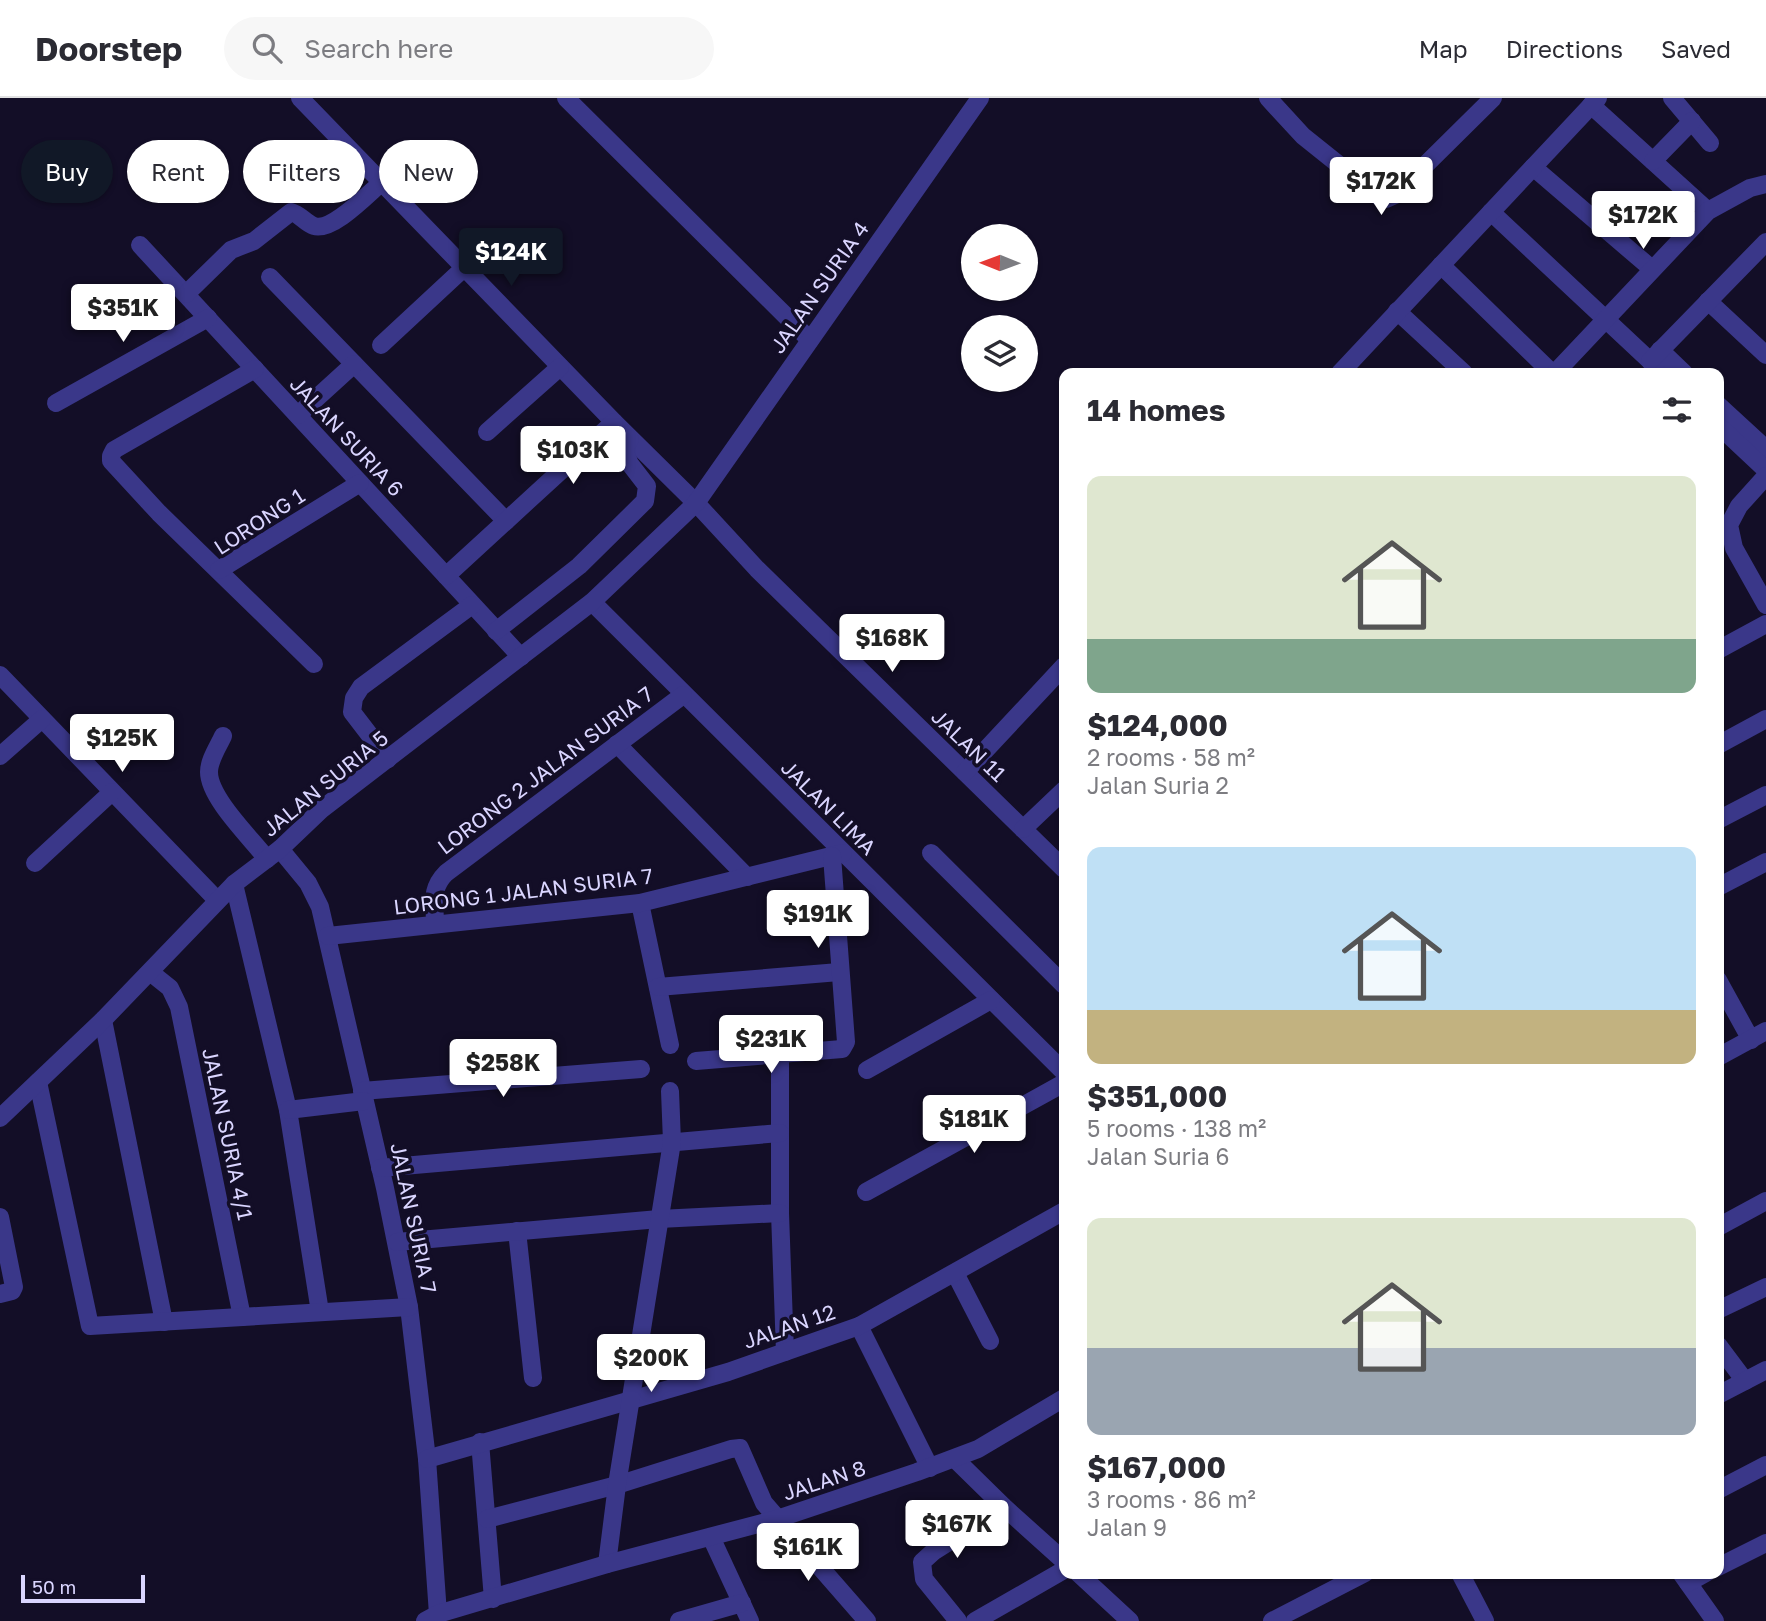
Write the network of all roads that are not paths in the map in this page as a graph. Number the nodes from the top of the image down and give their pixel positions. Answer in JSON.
{"nodes":[{"id":1,"x":300,"y":98,"type":"edge"},
{"id":2,"x":566,"y":98,"type":"edge"},
{"id":3,"x":980,"y":98,"type":"edge"},
{"id":4,"x":1268,"y":98,"type":"edge"},
{"id":5,"x":1493,"y":98,"type":"edge"},
{"id":6,"x":1672,"y":98,"type":"edge"},
{"id":7,"x":1594,"y":102,"type":"edge"},
{"id":8,"x":1692,"y":121,"type":"junction"},
{"id":9,"x":1710,"y":143,"type":"dead end"},
{"id":10,"x":1653,"y":161,"type":"junction"},
{"id":11,"x":1533,"y":167,"type":"junction"},
{"id":12,"x":379,"y":181,"type":"edge"},
{"id":13,"x":1766,"y":184,"type":"edge"},
{"id":14,"x":379,"y":185,"type":"edge"},
{"id":15,"x":401,"y":203,"type":"edge"},
{"id":16,"x":1708,"y":211,"type":"junction"},
{"id":17,"x":1491,"y":212,"type":"junction"},
{"id":18,"x":1766,"y":242,"type":"edge"},
{"id":19,"x":140,"y":245,"type":"dead end"},
{"id":20,"x":1441,"y":265,"type":"junction"},
{"id":21,"x":465,"y":267,"type":"junction"},
{"id":22,"x":1652,"y":270,"type":"junction"},
{"id":23,"x":270,"y":277,"type":"dead end"},
{"id":24,"x":186,"y":295,"type":"junction"},
{"id":25,"x":1708,"y":301,"type":"junction"},
{"id":26,"x":1397,"y":312,"type":"junction"},
{"id":27,"x":208,"y":318,"type":"junction"},
{"id":28,"x":1606,"y":319,"type":"junction"},
{"id":29,"x":810,"y":340,"type":"junction"},
{"id":30,"x":381,"y":345,"type":"dead end"},
{"id":31,"x":1766,"y":355,"type":"edge"},
{"id":32,"x":1657,"y":361,"type":"edge"},
{"id":33,"x":354,"y":364,"type":"junction"},
{"id":34,"x":560,"y":367,"type":"junction"},
{"id":35,"x":1345,"y":368,"type":"edge"},
{"id":36,"x":1459,"y":368,"type":"edge"},
{"id":37,"x":1549,"y":368,"type":"edge"},
{"id":38,"x":1559,"y":368,"type":"edge"},
{"id":39,"x":255,"y":369,"type":"junction"},
{"id":40,"x":56,"y":403,"type":"dead end"},
{"id":41,"x":1724,"y":410,"type":"edge"},
{"id":42,"x":298,"y":415,"type":"junction"},
{"id":43,"x":614,"y":422,"type":"junction"},
{"id":44,"x":1724,"y":431,"type":"edge"},
{"id":45,"x":487,"y":432,"type":"dead end"},
{"id":46,"x":630,"y":439,"type":"junction"},
{"id":47,"x":1766,"y":449,"type":"edge"},
{"id":48,"x":1766,"y":470,"type":"edge"},
{"id":49,"x":1766,"y":476,"type":"edge"},
{"id":50,"x":360,"y":483,"type":"junction"},
{"id":51,"x":696,"y":503,"type":"junction"},
{"id":52,"x":506,"y":521,"type":"junction"},
{"id":53,"x":219,"y":570,"type":"junction"},
{"id":54,"x":446,"y":576,"type":"junction"},
{"id":55,"x":592,"y":602,"type":"junction"},
{"id":56,"x":1766,"y":604,"type":"edge"},
{"id":57,"x":472,"y":605,"type":"junction"},
{"id":58,"x":1766,"y":624,"type":"edge"},
{"id":59,"x":496,"y":631,"type":"junction"},
{"id":60,"x":1724,"y":647,"type":"edge"},
{"id":61,"x":521,"y":657,"type":"junction"},
{"id":62,"x":314,"y":664,"type":"dead end"},
{"id":63,"x":1059,"y":671,"type":"edge"},
{"id":64,"x":0,"y":675,"type":"edge"},
{"id":65,"x":683,"y":695,"type":"junction"},
{"id":66,"x":42,"y":719,"type":"junction"},
{"id":67,"x":1766,"y":719,"type":"edge"},
{"id":68,"x":223,"y":736,"type":"dead end"},
{"id":69,"x":1724,"y":742,"type":"edge"},
{"id":70,"x":617,"y":744,"type":"junction"},
{"id":71,"x":0,"y":756,"type":"edge"},
{"id":72,"x":388,"y":759,"type":"junction"},
{"id":73,"x":965,"y":772,"type":"junction"},
{"id":74,"x":112,"y":792,"type":"junction"},
{"id":75,"x":1059,"y":795,"type":"edge"},
{"id":76,"x":1766,"y":795,"type":"edge"},
{"id":77,"x":1724,"y":817,"type":"edge"},
{"id":78,"x":1023,"y":829,"type":"junction"},
{"id":79,"x":931,"y":853,"type":"dead end"},
{"id":80,"x":274,"y":854,"type":"junction"},
{"id":81,"x":838,"y":855,"type":"junction"},
{"id":82,"x":1766,"y":862,"type":"edge"},
{"id":83,"x":35,"y":863,"type":"dead end"},
{"id":84,"x":1059,"y":864,"type":"edge"},
{"id":85,"x":747,"y":877,"type":"junction"},
{"id":86,"x":234,"y":884,"type":"junction"},
{"id":87,"x":1724,"y":884,"type":"edge"},
{"id":88,"x":217,"y":900,"type":"junction"},
{"id":89,"x":640,"y":903,"type":"junction"},
{"id":90,"x":435,"y":924,"type":"junction"},
{"id":91,"x":328,"y":936,"type":"junction"},
{"id":92,"x":150,"y":972,"type":"junction"},
{"id":93,"x":839,"y":972,"type":"junction"},
{"id":94,"x":1059,"y":980,"type":"edge"},
{"id":95,"x":658,"y":988,"type":"junction"},
{"id":96,"x":1724,"y":989,"type":"edge"},
{"id":97,"x":991,"y":1000,"type":"junction"},
{"id":98,"x":103,"y":1020,"type":"junction"},
{"id":99,"x":1758,"y":1036,"type":"edge"},
{"id":100,"x":670,"y":1045,"type":"dead end"},
{"id":101,"x":1724,"y":1054,"type":"edge"},
{"id":102,"x":780,"y":1055,"type":"junction"},
{"id":103,"x":696,"y":1061,"type":"dead end"},
{"id":104,"x":1059,"y":1067,"type":"edge"},
{"id":105,"x":641,"y":1069,"type":"dead end"},
{"id":106,"x":867,"y":1070,"type":"dead end"},
{"id":107,"x":38,"y":1082,"type":"junction"},
{"id":108,"x":1059,"y":1086,"type":"edge"},
{"id":109,"x":670,"y":1091,"type":"dead end"},
{"id":110,"x":363,"y":1096,"type":"junction"},
{"id":111,"x":288,"y":1110,"type":"junction"},
{"id":112,"x":0,"y":1118,"type":"edge"},
{"id":113,"x":780,"y":1133,"type":"junction"},
{"id":114,"x":672,"y":1142,"type":"junction"},
{"id":115,"x":380,"y":1168,"type":"junction"},
{"id":116,"x":866,"y":1192,"type":"dead end"},
{"id":117,"x":1766,"y":1201,"type":"edge"},
{"id":118,"x":780,"y":1213,"type":"junction"},
{"id":119,"x":0,"y":1217,"type":"edge"},
{"id":120,"x":659,"y":1219,"type":"junction"},
{"id":121,"x":1059,"y":1219,"type":"edge"},
{"id":122,"x":1724,"y":1224,"type":"edge"},
{"id":123,"x":517,"y":1231,"type":"junction"},
{"id":124,"x":397,"y":1242,"type":"junction"},
{"id":125,"x":955,"y":1273,"type":"junction"},
{"id":126,"x":1766,"y":1287,"type":"edge"},
{"id":127,"x":0,"y":1294,"type":"edge"},
{"id":128,"x":410,"y":1307,"type":"junction"},
{"id":129,"x":1724,"y":1307,"type":"edge"},
{"id":130,"x":320,"y":1312,"type":"junction"},
{"id":131,"x":242,"y":1317,"type":"junction"},
{"id":132,"x":164,"y":1322,"type":"junction"},
{"id":133,"x":859,"y":1326,"type":"junction"},
{"id":134,"x":990,"y":1341,"type":"dead end"},
{"id":135,"x":785,"y":1352,"type":"junction"},
{"id":136,"x":1724,"y":1353,"type":"edge"},
{"id":137,"x":1766,"y":1370,"type":"edge"},
{"id":138,"x":533,"y":1378,"type":"dead end"},
{"id":139,"x":1745,"y":1381,"type":"junction"},
{"id":140,"x":1724,"y":1392,"type":"edge"},
{"id":141,"x":631,"y":1400,"type":"junction"},
{"id":142,"x":1059,"y":1401,"type":"edge"},
{"id":143,"x":480,"y":1442,"type":"junction"},
{"id":144,"x":427,"y":1459,"type":"junction"},
{"id":145,"x":955,"y":1459,"type":"junction"},
{"id":146,"x":1766,"y":1465,"type":"edge"},
{"id":147,"x":930,"y":1468,"type":"junction"},
{"id":148,"x":617,"y":1485,"type":"junction"},
{"id":149,"x":1724,"y":1487,"type":"edge"},
{"id":150,"x":1004,"y":1507,"type":"junction"},
{"id":151,"x":487,"y":1518,"type":"junction"},
{"id":152,"x":777,"y":1519,"type":"junction"},
{"id":153,"x":711,"y":1537,"type":"junction"},
{"id":154,"x":1766,"y":1543,"type":"edge"},
{"id":155,"x":1059,"y":1556,"type":"edge"},
{"id":156,"x":607,"y":1564,"type":"junction"},
{"id":157,"x":1724,"y":1564,"type":"edge"},
{"id":158,"x":1059,"y":1573,"type":"edge"},
{"id":159,"x":1083,"y":1579,"type":"edge"},
{"id":160,"x":1352,"y":1579,"type":"edge"},
{"id":161,"x":1463,"y":1579,"type":"edge"},
{"id":162,"x":1685,"y":1579,"type":"edge"},
{"id":163,"x":493,"y":1599,"type":"junction"},
{"id":164,"x":742,"y":1603,"type":"junction"},
{"id":165,"x":432,"y":1618,"type":"edge"},
{"id":166,"x":1119,"y":1618,"type":"edge"},
{"id":167,"x":679,"y":1621,"type":"edge"},
{"id":168,"x":750,"y":1621,"type":"edge"},
{"id":169,"x":867,"y":1621,"type":"edge"},
{"id":170,"x":958,"y":1621,"type":"edge"},
{"id":171,"x":975,"y":1621,"type":"edge"},
{"id":172,"x":1272,"y":1621,"type":"edge"},
{"id":173,"x":1485,"y":1621,"type":"edge"},
{"id":174,"x":1715,"y":1621,"type":"edge"}],
"edges":[{"from":1,"to":12,"type":"street","name":"JALAN 11"},
{"from":2,"to":29,"type":"street"},
{"from":3,"to":29,"type":"street","name":"JALAN SURIA 4"},
{"from":4,"to":5,"type":"street"},
{"from":6,"to":8,"type":"street"},
{"from":7,"to":10,"type":"street"},
{"from":7,"to":11,"type":"street"},
{"from":8,"to":9,"type":"street"},
{"from":8,"to":10,"type":"street"},
{"from":10,"to":16,"type":"street"},
{"from":11,"to":17,"type":"street"},
{"from":11,"to":22,"type":"street"},
{"from":13,"to":16,"type":"street"},
{"from":14,"to":24,"type":"street"},
{"from":15,"to":21,"type":"street","name":"JALAN 11"},
{"from":16,"to":22,"type":"street"},
{"from":17,"to":20,"type":"street"},
{"from":17,"to":28,"type":"street"},
{"from":18,"to":25,"type":"street"},
{"from":19,"to":24,"type":"street","name":"JALAN SURIA 6"},
{"from":20,"to":26,"type":"street"},
{"from":20,"to":37,"type":"street"},
{"from":21,"to":30,"type":"street"},
{"from":21,"to":34,"type":"street","name":"JALAN 11"},
{"from":22,"to":28,"type":"street"},
{"from":23,"to":33,"type":"street"},
{"from":24,"to":27,"type":"street","name":"JALAN SURIA 6"},
{"from":25,"to":31,"type":"street"},
{"from":25,"to":32,"type":"street"},
{"from":26,"to":35,"type":"street"},
{"from":26,"to":36,"type":"street"},
{"from":27,"to":39,"type":"street","name":"JALAN SURIA 6"},
{"from":27,"to":40,"type":"street"},
{"from":28,"to":32,"type":"street"},
{"from":28,"to":38,"type":"street"},
{"from":29,"to":51,"type":"street","name":"JALAN SURIA 4"},
{"from":33,"to":42,"type":"street"},
{"from":33,"to":52,"type":"street"},
{"from":34,"to":43,"type":"street","name":"JALAN 11"},
{"from":34,"to":45,"type":"street"},
{"from":39,"to":42,"type":"street","name":"JALAN SURIA 6"},
{"from":39,"to":53,"type":"street"},
{"from":41,"to":47,"type":"street"},
{"from":42,"to":50,"type":"street","name":"JALAN SURIA 6"},
{"from":43,"to":46,"type":"street","name":"JALAN 11"},
{"from":43,"to":52,"type":"street"},
{"from":44,"to":48,"type":"street"},
{"from":46,"to":51,"type":"street","name":"JALAN 11"},
{"from":46,"to":59,"type":"street"},
{"from":49,"to":56,"type":"street"},
{"from":50,"to":53,"type":"street","name":"LORONG 1"},
{"from":50,"to":54,"type":"street","name":"JALAN SURIA 6"},
{"from":51,"to":55,"type":"street","name":"JALAN SURIA 5"},
{"from":51,"to":73,"type":"street","name":"JALAN 11"},
{"from":52,"to":54,"type":"street"},
{"from":53,"to":62,"type":"street","name":"LORONG 1"},
{"from":54,"to":57,"type":"street","name":"JALAN SURIA 6"},
{"from":55,"to":61,"type":"street","name":"JALAN SURIA 5"},
{"from":55,"to":65,"type":"street","name":"JALAN LIMA"},
{"from":57,"to":59,"type":"street","name":"JALAN SURIA 6"},
{"from":57,"to":72,"type":"street"},
{"from":58,"to":60,"type":"street"},
{"from":59,"to":61,"type":"street","name":"JALAN SURIA 6"},
{"from":61,"to":72,"type":"street","name":"JALAN SURIA 5"},
{"from":63,"to":73,"type":"street"},
{"from":64,"to":66,"type":"street"},
{"from":65,"to":70,"type":"street","name":"LORONG 2 JALAN SURIA 7"},
{"from":65,"to":81,"type":"street","name":"JALAN LIMA"},
{"from":66,"to":71,"type":"street"},
{"from":66,"to":74,"type":"street"},
{"from":67,"to":69,"type":"street"},
{"from":68,"to":80,"type":"street","name":"JALAN SURIA 7"},
{"from":70,"to":85,"type":"street"},
{"from":70,"to":90,"type":"street","name":"LORONG 2 JALAN SURIA 7"},
{"from":72,"to":80,"type":"street","name":"JALAN SURIA 5"},
{"from":73,"to":78,"type":"street","name":"JALAN 11"},
{"from":74,"to":83,"type":"street"},
{"from":74,"to":88,"type":"street"},
{"from":75,"to":78,"type":"street"},
{"from":76,"to":77,"type":"street"},
{"from":78,"to":84,"type":"street","name":"JALAN 11"},
{"from":79,"to":94,"type":"street"},
{"from":80,"to":86,"type":"street","name":"JALAN SURIA 5"},
{"from":80,"to":91,"type":"street","name":"JALAN SURIA 7"},
{"from":81,"to":85,"type":"street","name":"LORONG 1 JALAN SURIA 7"},
{"from":81,"to":93,"type":"street"},
{"from":81,"to":97,"type":"street","name":"JALAN LIMA"},
{"from":82,"to":87,"type":"street"},
{"from":85,"to":89,"type":"street","name":"LORONG 1 JALAN SURIA 7"},
{"from":86,"to":88,"type":"street","name":"JALAN SURIA 5"},
{"from":86,"to":111,"type":"street"},
{"from":88,"to":92,"type":"street","name":"JALAN SURIA 5"},
{"from":89,"to":90,"type":"street","name":"LORONG 1 JALAN SURIA 7"},
{"from":89,"to":95,"type":"street"},
{"from":90,"to":91,"type":"street","name":"LORONG 1 JALAN SURIA 7"},
{"from":91,"to":110,"type":"street","name":"JALAN SURIA 7"},
{"from":92,"to":98,"type":"street","name":"JALAN SURIA 5"},
{"from":92,"to":131,"type":"street","name":"JALAN SURIA 4/1"},
{"from":93,"to":95,"type":"street"},
{"from":93,"to":102,"type":"street"},
{"from":95,"to":100,"type":"street"},
{"from":96,"to":99,"type":"street"},
{"from":97,"to":104,"type":"street","name":"JALAN LIMA"},
{"from":97,"to":106,"type":"street"},
{"from":98,"to":107,"type":"street","name":"JALAN SURIA 5"},
{"from":98,"to":132,"type":"street"},
{"from":99,"to":101,"type":"street"},
{"from":102,"to":103,"type":"street"},
{"from":102,"to":113,"type":"street"},
{"from":105,"to":110,"type":"street"},
{"from":107,"to":112,"type":"street","name":"JALAN SURIA 5"},
{"from":107,"to":132,"type":"street"},
{"from":108,"to":116,"type":"street"},
{"from":109,"to":114,"type":"street"},
{"from":110,"to":111,"type":"street"},
{"from":110,"to":115,"type":"street","name":"JALAN SURIA 7"},
{"from":111,"to":130,"type":"street"},
{"from":113,"to":114,"type":"street"},
{"from":113,"to":118,"type":"street"},
{"from":114,"to":115,"type":"street"},
{"from":114,"to":120,"type":"street"},
{"from":115,"to":124,"type":"street","name":"JALAN SURIA 7"},
{"from":117,"to":122,"type":"street"},
{"from":118,"to":120,"type":"street"},
{"from":118,"to":135,"type":"street"},
{"from":119,"to":127,"type":"street"},
{"from":120,"to":123,"type":"street"},
{"from":120,"to":141,"type":"street"},
{"from":121,"to":125,"type":"street","name":"JALAN 12"},
{"from":123,"to":124,"type":"street"},
{"from":123,"to":138,"type":"street"},
{"from":124,"to":128,"type":"street","name":"JALAN SURIA 7"},
{"from":125,"to":133,"type":"street","name":"JALAN 12"},
{"from":125,"to":134,"type":"street"},
{"from":126,"to":129,"type":"street"},
{"from":128,"to":130,"type":"street"},
{"from":128,"to":144,"type":"street","name":"JALAN SURIA 7"},
{"from":130,"to":131,"type":"street"},
{"from":131,"to":132,"type":"street"},
{"from":133,"to":135,"type":"street","name":"JALAN 12"},
{"from":133,"to":147,"type":"street"},
{"from":135,"to":141,"type":"street","name":"JALAN 12"},
{"from":136,"to":139,"type":"street"},
{"from":137,"to":139,"type":"street"},
{"from":139,"to":140,"type":"street"},
{"from":141,"to":143,"type":"street","name":"JALAN 12"},
{"from":141,"to":148,"type":"street"},
{"from":142,"to":145,"type":"street","name":"JALAN 8"},
{"from":143,"to":144,"type":"street","name":"JALAN 12"},
{"from":143,"to":151,"type":"street"},
{"from":144,"to":165,"type":"street","name":"JALAN SURIA 7"},
{"from":145,"to":147,"type":"street","name":"JALAN 8"},
{"from":145,"to":150,"type":"street"},
{"from":146,"to":149,"type":"street"},
{"from":147,"to":152,"type":"street","name":"JALAN 8"},
{"from":148,"to":151,"type":"street"},
{"from":148,"to":152,"type":"street"},
{"from":148,"to":156,"type":"street"},
{"from":150,"to":155,"type":"street"},
{"from":150,"to":170,"type":"street"},
{"from":151,"to":163,"type":"street"},
{"from":152,"to":153,"type":"street","name":"JALAN 8"},
{"from":152,"to":169,"type":"street"},
{"from":153,"to":156,"type":"street","name":"JALAN 8"},
{"from":153,"to":164,"type":"street"},
{"from":154,"to":157,"type":"street"},
{"from":156,"to":163,"type":"street","name":"JALAN 8"},
{"from":158,"to":171,"type":"street"},
{"from":159,"to":166,"type":"street"},
{"from":160,"to":172,"type":"street"},
{"from":161,"to":173,"type":"street"},
{"from":162,"to":174,"type":"street"},
{"from":163,"to":165,"type":"street","name":"JALAN 8"},
{"from":164,"to":167,"type":"street"},
{"from":164,"to":168,"type":"street"}]}
